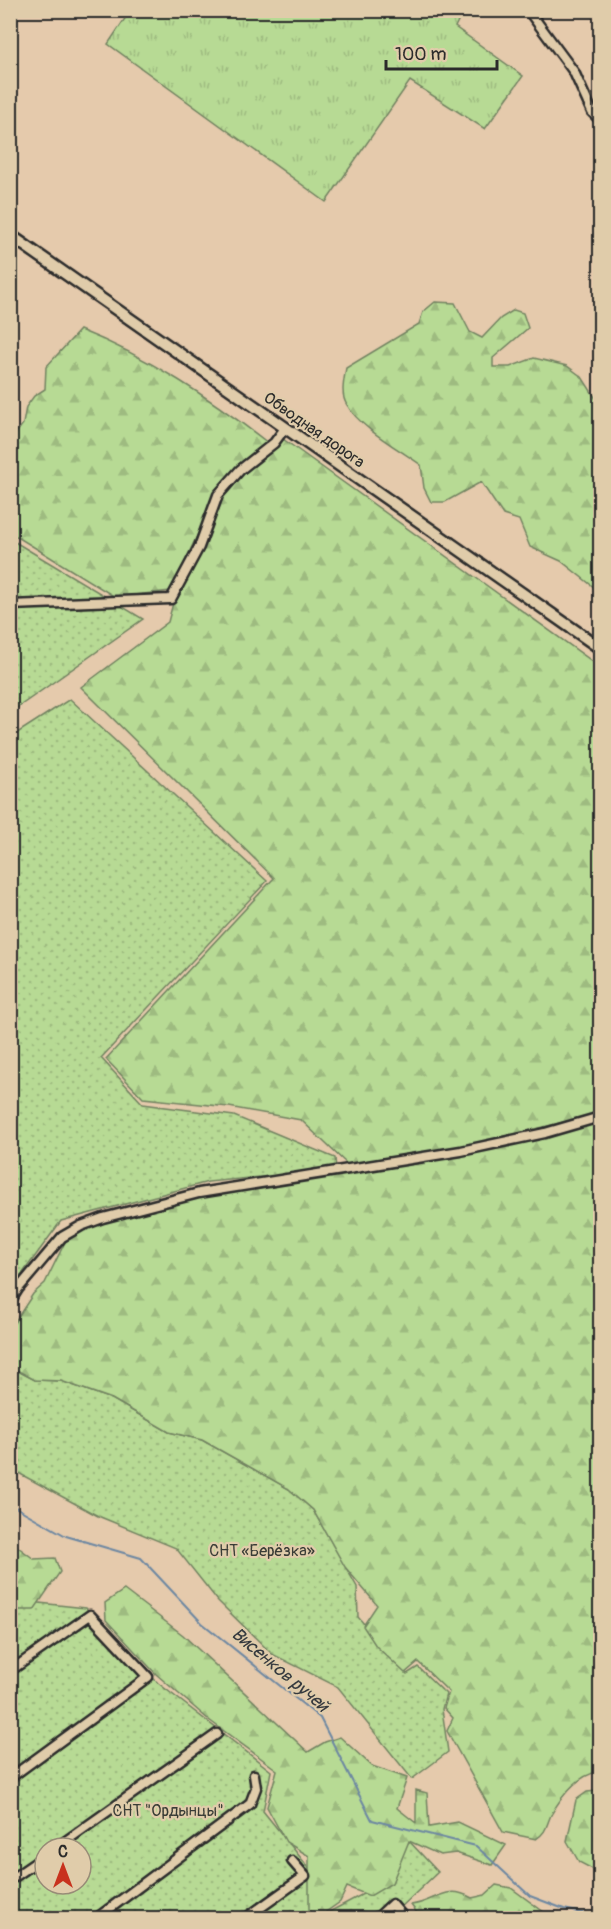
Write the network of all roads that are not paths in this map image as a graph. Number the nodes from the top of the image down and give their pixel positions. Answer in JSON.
{"nodes":[{"id":1,"x":528,"y":10,"type":"edge"},
{"id":2,"x":600,"y":120,"type":"edge"},
{"id":3,"x":10,"y":235,"type":"edge"},
{"id":4,"x":285,"y":429,"type":"junction"},
{"id":5,"x":10,"y":605,"type":"edge"},
{"id":6,"x":600,"y":648,"type":"edge"},
{"id":7,"x":600,"y":1117,"type":"edge"},
{"id":8,"x":10,"y":1302,"type":"edge"},
{"id":9,"x":11,"y":1670,"type":"edge"},
{"id":10,"x":217,"y":1734,"type":"dead end"},
{"id":11,"x":254,"y":1775,"type":"dead end"},
{"id":12,"x":10,"y":1778,"type":"edge"},
{"id":13,"x":73,"y":1836,"type":"edge"},
{"id":14,"x":292,"y":1861,"type":"dead end"},
{"id":15,"x":33,"y":1864,"type":"edge"},
{"id":16,"x":10,"y":1880,"type":"edge"},
{"id":17,"x":98,"y":1918,"type":"edge"},
{"id":18,"x":246,"y":1918,"type":"edge"},
{"id":19,"x":377,"y":1918,"type":"edge"},
{"id":20,"x":404,"y":1918,"type":"edge"}],
"edges":[{"from":1,"to":2,"type":"street"},
{"from":3,"to":4,"type":"main road","name":"Обводная дорога"},
{"from":4,"to":5,"type":"street"},
{"from":4,"to":6,"type":"main road","name":"Обводная дорога"},
{"from":7,"to":8,"type":"street"},
{"from":9,"to":12,"type":"street"},
{"from":10,"to":13,"type":"street"},
{"from":11,"to":17,"type":"street"},
{"from":14,"to":18,"type":"street"},
{"from":15,"to":16,"type":"street"},
{"from":19,"to":20,"type":"street"}]}
